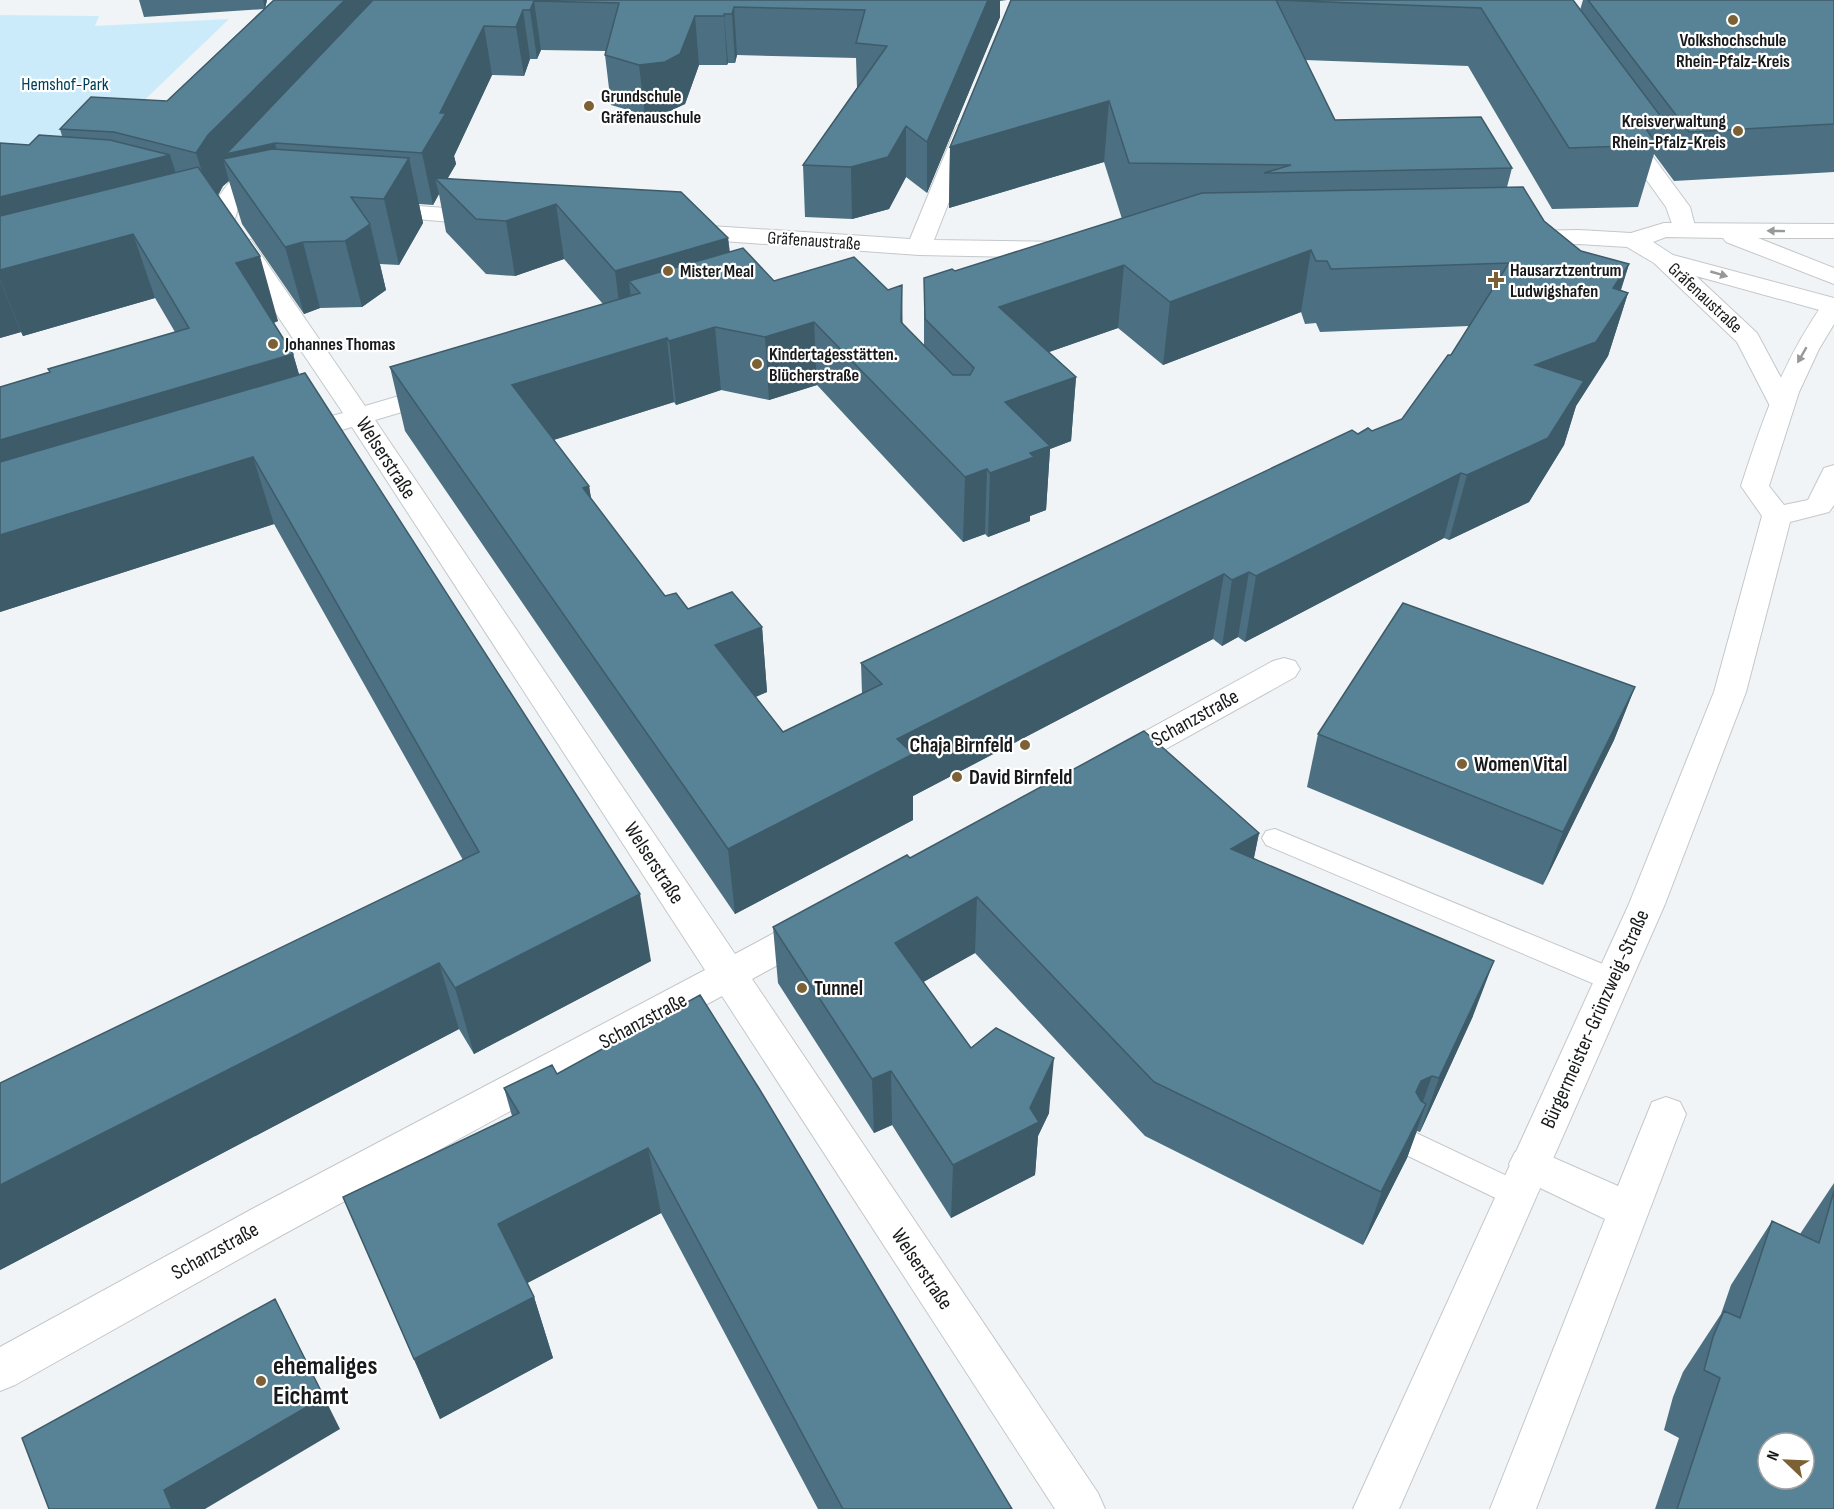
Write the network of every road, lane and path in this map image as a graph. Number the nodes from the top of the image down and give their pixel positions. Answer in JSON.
{"nodes":[{"id":1,"x":976,"y":106,"type":"edge"},
{"id":2,"x":1615,"y":120,"type":"edge"},
{"id":3,"x":280,"y":143,"type":"edge"},
{"id":4,"x":349,"y":208,"type":"edge"},
{"id":5,"x":515,"y":220,"type":"edge"},
{"id":6,"x":657,"y":230,"type":"edge"},
{"id":7,"x":1684,"y":230,"type":"junction"},
{"id":8,"x":1717,"y":230,"type":"junction"},
{"id":9,"x":1834,"y":231,"type":"edge"},
{"id":10,"x":1496,"y":239,"type":"edge"},
{"id":11,"x":1634,"y":240,"type":"junction"},
{"id":12,"x":919,"y":248,"type":"junction"},
{"id":13,"x":1091,"y":249,"type":"edge"},
{"id":14,"x":1663,"y":258,"type":"junction"},
{"id":15,"x":863,"y":266,"type":"edge"},
{"id":16,"x":1834,"y":277,"type":"edge"},
{"id":17,"x":1834,"y":306,"type":"edge"},
{"id":18,"x":460,"y":387,"type":"edge"},
{"id":19,"x":1781,"y":402,"type":"junction"},
{"id":20,"x":359,"y":417,"type":"junction"},
{"id":21,"x":314,"y":431,"type":"edge"},
{"id":22,"x":1834,"y":474,"type":"edge"},
{"id":23,"x":1777,"y":516,"type":"junction"},
{"id":24,"x":1284,"y":669,"type":"dead end"},
{"id":25,"x":1085,"y":779,"type":"edge"},
{"id":26,"x":1275,"y":838,"type":"dead end"},
{"id":27,"x":843,"y":912,"type":"edge"},
{"id":28,"x":728,"y":976,"type":"junction"},
{"id":29,"x":1613,"y":980,"type":"junction"},
{"id":30,"x":1666,"y":1114,"type":"dead end"},
{"id":31,"x":1414,"y":1145,"type":"edge"},
{"id":32,"x":1522,"y":1179,"type":"junction"},
{"id":33,"x":1629,"y":1211,"type":"junction"},
{"id":34,"x":0,"y":1370,"type":"edge"},
{"id":35,"x":1082,"y":1509,"type":"edge"},
{"id":36,"x":1376,"y":1509,"type":"edge"},
{"id":37,"x":1513,"y":1509,"type":"edge"}],
"edges":[{"from":1,"to":12,"type":"street"},
{"from":2,"to":7,"type":"street"},
{"from":3,"to":20,"type":"street","name":"Welserstraße"},
{"from":4,"to":5,"type":"street"},
{"from":6,"to":12,"type":"street","name":"Gräfenaustraße"},
{"from":7,"to":8,"type":"street","name":"Gräfenaustraße"},
{"from":7,"to":11,"type":"street","name":"Gräfenaustraße"},
{"from":9,"to":8,"type":"street","name":"Gräfenaustraße","one_way":true},
{"from":8,"to":16,"type":"street","name":"Gräfenaustraße"},
{"from":10,"to":11,"type":"street","name":"Gräfenaustraße"},
{"from":11,"to":14,"type":"street","name":"Gräfenaustraße"},
{"from":12,"to":13,"type":"street","name":"Gräfenaustraße"},
{"from":12,"to":15,"type":"street"},
{"from":14,"to":17,"type":"street","name":"Gräfenaustraße","one_way":true},
{"from":14,"to":19,"type":"street","name":"Gräfenaustraße"},
{"from":17,"to":19,"type":"street","one_way":true},
{"from":18,"to":20,"type":"street"},
{"from":19,"to":23,"type":"street"},
{"from":20,"to":21,"type":"street"},
{"from":20,"to":28,"type":"street","name":"Welserstraße"},
{"from":22,"to":23,"type":"street"},
{"from":23,"to":29,"type":"street","name":"Bürgermeister-Grünzweig-Straße"},
{"from":24,"to":25,"type":"street","name":"Schanzstraße"},
{"from":26,"to":29,"type":"lane"},
{"from":27,"to":28,"type":"street","name":"Schanzstraße"},
{"from":28,"to":34,"type":"street","name":"Schanzstraße"},
{"from":28,"to":35,"type":"street","name":"Welserstraße"},
{"from":29,"to":32,"type":"street","name":"Bürgermeister-Grünzweig-Straße"},
{"from":30,"to":33,"type":"street"},
{"from":31,"to":32,"type":"lane"},
{"from":32,"to":33,"type":"street"},
{"from":32,"to":36,"type":"street","name":"Bürgermeister-Grünzweig-Straße"},
{"from":33,"to":37,"type":"street"}]}
